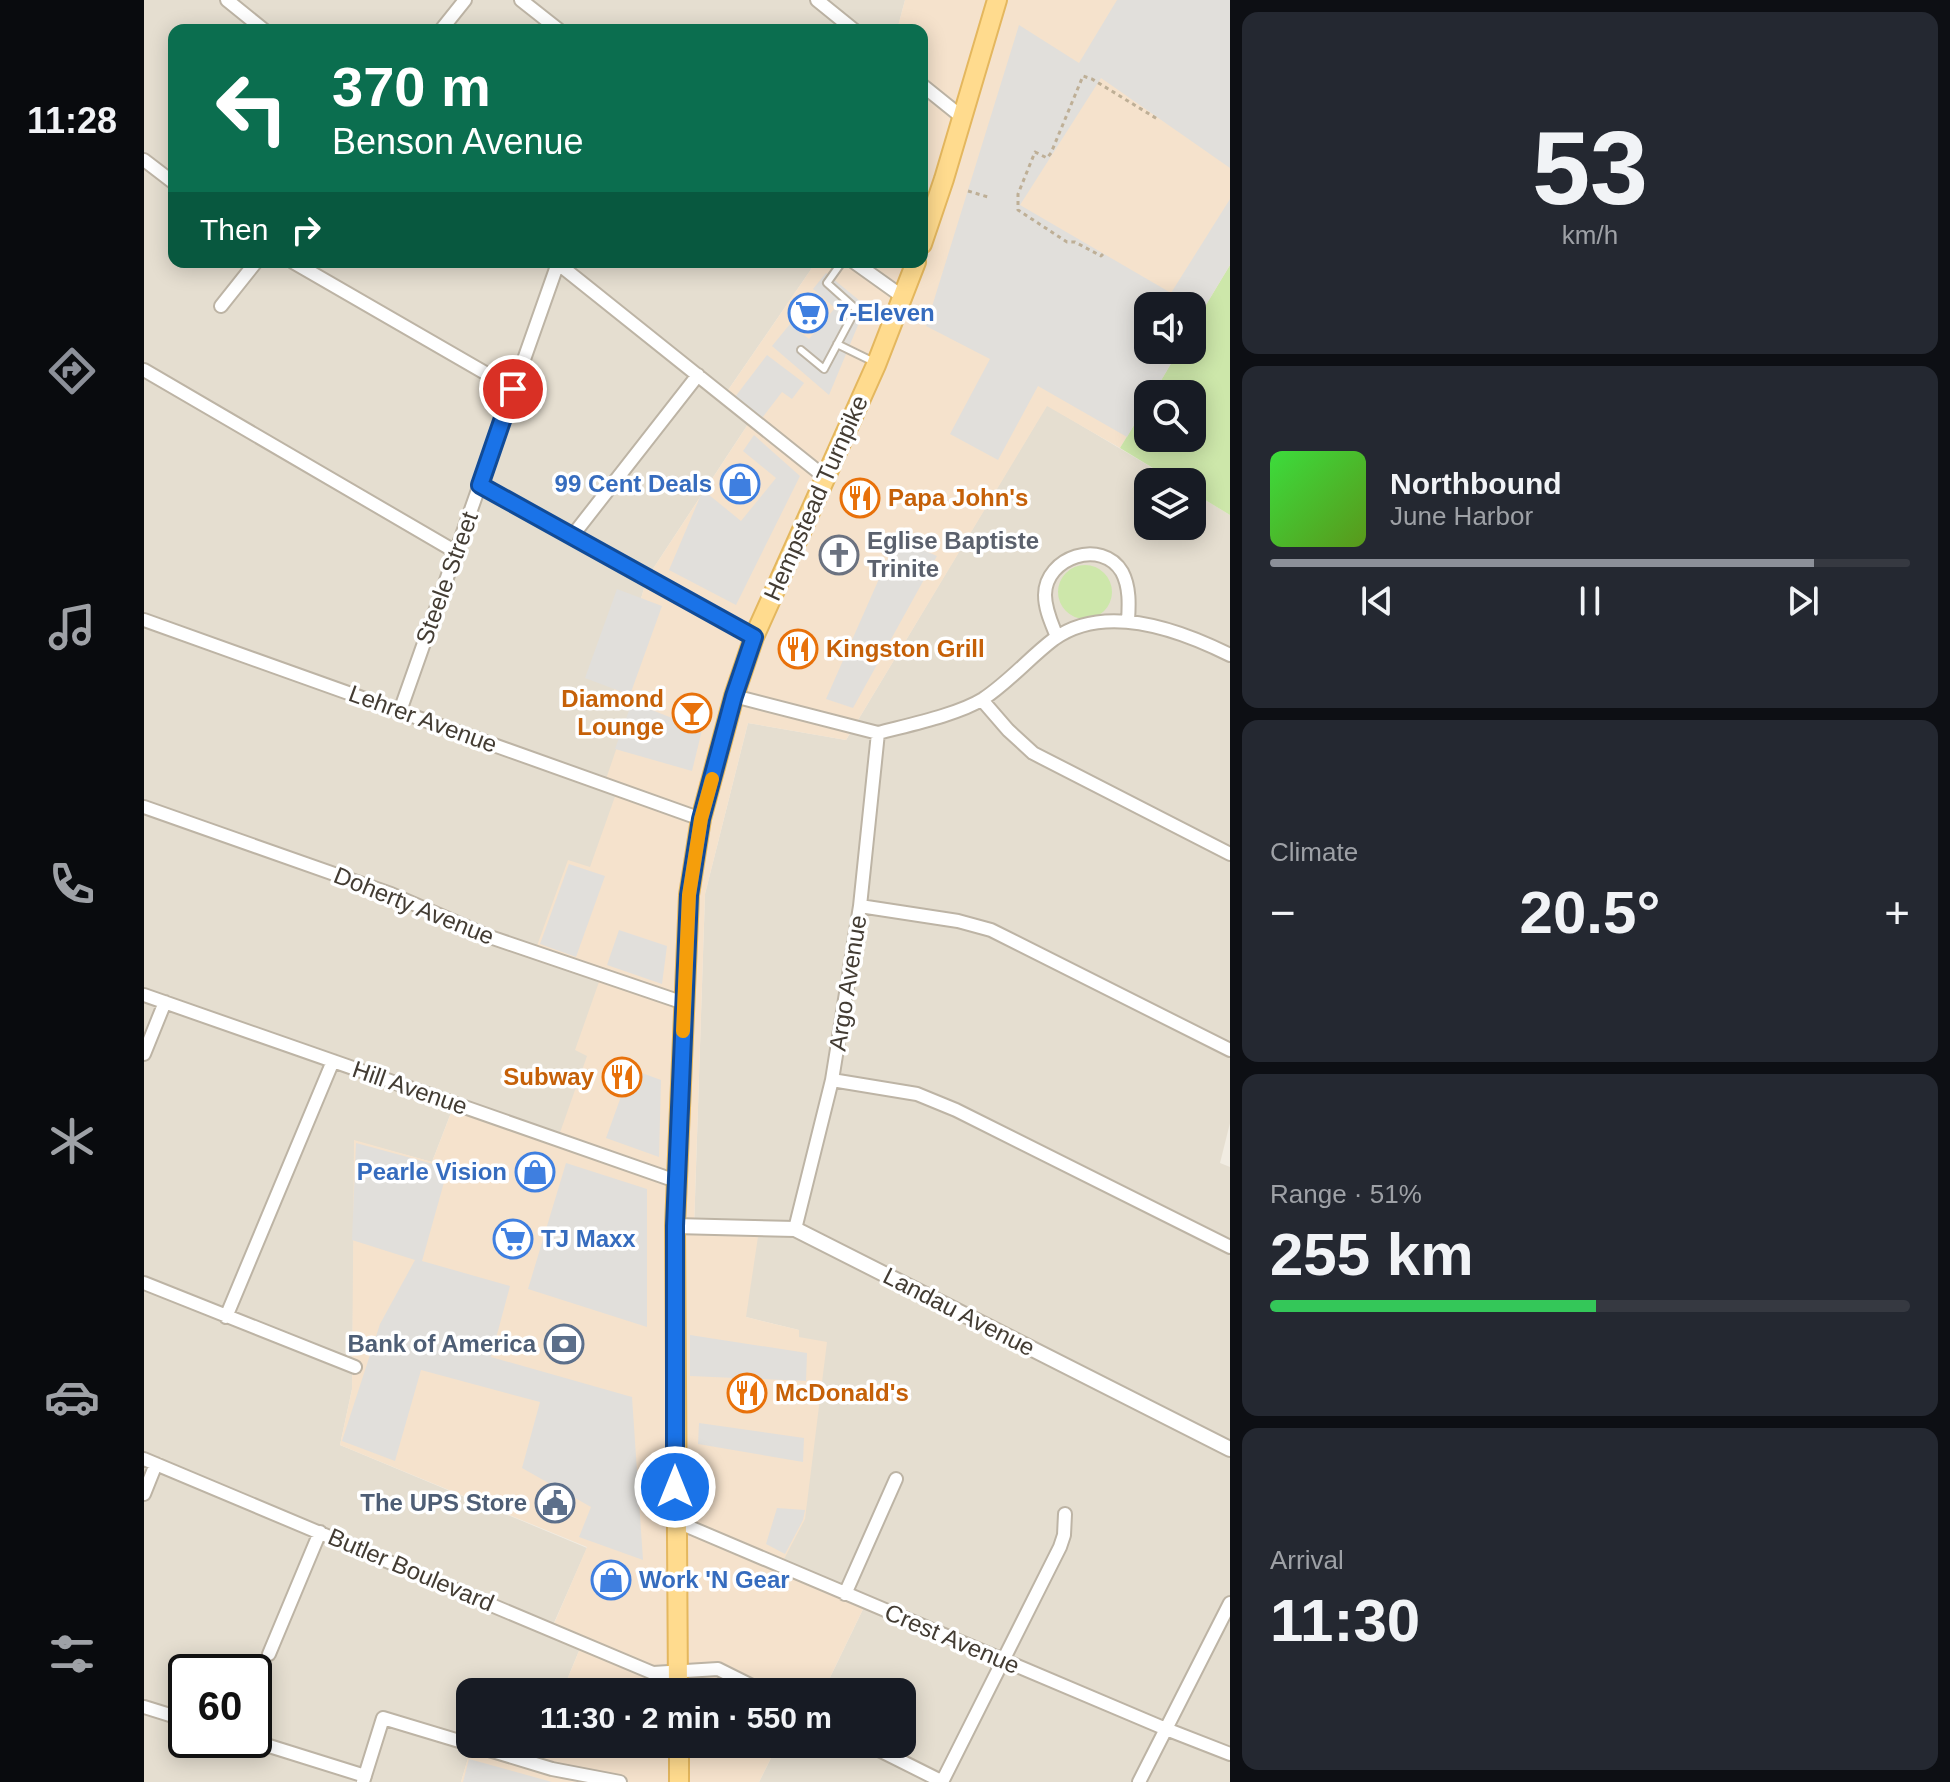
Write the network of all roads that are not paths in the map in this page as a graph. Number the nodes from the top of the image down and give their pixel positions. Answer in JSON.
{"nodes":[{"id":1,"x":227,"y":0,"type":"edge"},
{"id":2,"x":465,"y":0,"type":"edge"},
{"id":3,"x":521,"y":0,"type":"edge"},
{"id":4,"x":817,"y":0,"type":"edge"},
{"id":5,"x":997,"y":0,"type":"edge"},
{"id":6,"x":257,"y":24,"type":"edge"},
{"id":7,"x":446,"y":24,"type":"edge"},
{"id":8,"x":551,"y":24,"type":"edge"},
{"id":9,"x":847,"y":24,"type":"edge"},
{"id":10,"x":928,"y":90,"type":"edge"},
{"id":11,"x":963,"y":118,"type":"junction"},
{"id":12,"x":144,"y":160,"type":"edge"},
{"id":13,"x":168,"y":178,"type":"edge"},
{"id":14,"x":928,"y":226,"type":"edge"},
{"id":15,"x":251,"y":268,"type":"edge"},
{"id":16,"x":303,"y":268,"type":"edge"},
{"id":17,"x":555,"y":268,"type":"edge"},
{"id":18,"x":563,"y":268,"type":"edge"},
{"id":19,"x":838,"y":268,"type":"edge"},
{"id":20,"x":862,"y":268,"type":"edge"},
{"id":21,"x":914,"y":268,"type":"edge"},
{"id":22,"x":903,"y":297,"type":"junction"},
{"id":23,"x":221,"y":306,"type":"dead end"},
{"id":24,"x":837,"y":344,"type":"junction"},
{"id":25,"x":801,"y":350,"type":"dead end"},
{"id":26,"x":877,"y":363,"type":"junction"},
{"id":27,"x":144,"y":370,"type":"edge"},
{"id":28,"x":698,"y":375,"type":"junction"},
{"id":29,"x":513,"y":389,"type":"junction"},
{"id":30,"x":826,"y":478,"type":"junction"},
{"id":31,"x":480,"y":485,"type":"junction"},
{"id":32,"x":573,"y":535,"type":"junction"},
{"id":33,"x":456,"y":552,"type":"junction"},
{"id":34,"x":144,"y":620,"type":"edge"},
{"id":35,"x":1128,"y":621,"type":"junction"},
{"id":36,"x":754,"y":637,"type":"junction"},
{"id":37,"x":1057,"y":637,"type":"junction"},
{"id":38,"x":1230,"y":655,"type":"edge"},
{"id":39,"x":734,"y":696,"type":"junction"},
{"id":40,"x":982,"y":700,"type":"junction"},
{"id":41,"x":400,"y":711,"type":"junction"},
{"id":42,"x":878,"y":733,"type":"junction"},
{"id":43,"x":144,"y":807,"type":"edge"},
{"id":44,"x":701,"y":819,"type":"junction"},
{"id":45,"x":1230,"y":854,"type":"edge"},
{"id":46,"x":860,"y":906,"type":"junction"},
{"id":47,"x":144,"y":995,"type":"edge"},
{"id":48,"x":165,"y":1002,"type":"junction"},
{"id":49,"x":684,"y":1003,"type":"junction"},
{"id":50,"x":1230,"y":1050,"type":"edge"},
{"id":51,"x":144,"y":1054,"type":"edge"},
{"id":52,"x":333,"y":1061,"type":"junction"},
{"id":53,"x":832,"y":1080,"type":"junction"},
{"id":54,"x":676,"y":1181,"type":"junction"},
{"id":55,"x":675,"y":1226,"type":"junction"},
{"id":56,"x":795,"y":1229,"type":"junction"},
{"id":57,"x":1230,"y":1247,"type":"edge"},
{"id":58,"x":144,"y":1283,"type":"edge"},
{"id":59,"x":226,"y":1317,"type":"junction"},
{"id":60,"x":355,"y":1367,"type":"dead end"},
{"id":61,"x":1230,"y":1449,"type":"edge"},
{"id":62,"x":150,"y":1462,"type":"edge"},
{"id":63,"x":896,"y":1479,"type":"dead end"},
{"id":64,"x":144,"y":1494,"type":"edge"},
{"id":65,"x":1065,"y":1514,"type":"dead end"},
{"id":66,"x":675,"y":1521,"type":"junction"},
{"id":67,"x":320,"y":1532,"type":"junction"},
{"id":68,"x":845,"y":1594,"type":"junction"},
{"id":69,"x":1230,"y":1603,"type":"edge"},
{"id":70,"x":269,"y":1654,"type":"dead end"},
{"id":71,"x":1003,"y":1661,"type":"junction"},
{"id":72,"x":678,"y":1672,"type":"junction"},
{"id":73,"x":678,"y":1678,"type":"edge"},
{"id":74,"x":736,"y":1678,"type":"edge"},
{"id":75,"x":144,"y":1707,"type":"edge"},
{"id":76,"x":168,"y":1714,"type":"edge"},
{"id":77,"x":1166,"y":1729,"type":"junction"},
{"id":78,"x":272,"y":1748,"type":"edge"},
{"id":79,"x":1230,"y":1754,"type":"edge"},
{"id":80,"x":679,"y":1758,"type":"edge"},
{"id":81,"x":895,"y":1758,"type":"edge"},
{"id":82,"x":364,"y":1779,"type":"edge"},
{"id":83,"x":620,"y":1782,"type":"edge"},
{"id":84,"x":679,"y":1782,"type":"edge"},
{"id":85,"x":942,"y":1782,"type":"edge"},
{"id":86,"x":1139,"y":1782,"type":"edge"}],
"edges":[{"from":1,"to":6,"type":"street"},
{"from":2,"to":7,"type":"street"},
{"from":3,"to":8,"type":"street"},
{"from":4,"to":9,"type":"street"},
{"from":5,"to":11,"type":"main road"},
{"from":10,"to":11,"type":"street"},
{"from":11,"to":14,"type":"main road"},
{"from":12,"to":13,"type":"street"},
{"from":15,"to":23,"type":"street"},
{"from":16,"to":29,"type":"street"},
{"from":17,"to":29,"type":"street","name":"Steele Street"},
{"from":18,"to":28,"type":"street"},
{"from":19,"to":24,"type":"lane"},
{"from":20,"to":22,"type":"street"},
{"from":21,"to":22,"type":"main road","name":"Hempstead Turnpike"},
{"from":22,"to":26,"type":"main road","name":"Hempstead Turnpike"},
{"from":24,"to":25,"type":"lane"},
{"from":24,"to":26,"type":"lane"},
{"from":26,"to":30,"type":"main road","name":"Hempstead Turnpike"},
{"from":27,"to":33,"type":"street"},
{"from":28,"to":30,"type":"street"},
{"from":28,"to":32,"type":"street"},
{"from":29,"to":31,"type":"street","name":"Steele Street"},
{"from":30,"to":36,"type":"main road","name":"Hempstead Turnpike"},
{"from":31,"to":32,"type":"street"},
{"from":31,"to":33,"type":"street","name":"Steele Street"},
{"from":32,"to":36,"type":"street"},
{"from":33,"to":41,"type":"street","name":"Steele Street"},
{"from":34,"to":41,"type":"street","name":"Lehrer Avenue"},
{"from":35,"to":37,"type":"street"},
{"from":35,"to":37,"type":"street"},
{"from":35,"to":38,"type":"street"},
{"from":36,"to":39,"type":"main road","name":"Hempstead Turnpike"},
{"from":37,"to":40,"type":"street"},
{"from":39,"to":42,"type":"street"},
{"from":39,"to":44,"type":"main road","name":"Hempstead Turnpike"},
{"from":40,"to":42,"type":"street"},
{"from":40,"to":45,"type":"street"},
{"from":41,"to":44,"type":"street","name":"Lehrer Avenue"},
{"from":42,"to":46,"type":"street","name":"Argo Avenue"},
{"from":43,"to":49,"type":"street","name":"Doherty Avenue"},
{"from":44,"to":49,"type":"main road","name":"Hempstead Turnpike"},
{"from":46,"to":50,"type":"street"},
{"from":46,"to":53,"type":"street","name":"Argo Avenue"},
{"from":47,"to":48,"type":"street","name":"Hill Avenue"},
{"from":48,"to":51,"type":"street"},
{"from":48,"to":52,"type":"street","name":"Hill Avenue"},
{"from":49,"to":54,"type":"main road","name":"Hempstead Turnpike"},
{"from":52,"to":54,"type":"street","name":"Hill Avenue"},
{"from":52,"to":59,"type":"street"},
{"from":53,"to":56,"type":"street","name":"Argo Avenue"},
{"from":53,"to":57,"type":"street"},
{"from":54,"to":55,"type":"main road","name":"Hempstead Turnpike"},
{"from":55,"to":56,"type":"street","name":"Landau Avenue"},
{"from":55,"to":66,"type":"main road","name":"Hempstead Turnpike"},
{"from":56,"to":61,"type":"street","name":"Landau Avenue"},
{"from":58,"to":59,"type":"street"},
{"from":59,"to":60,"type":"street"},
{"from":62,"to":64,"type":"street"},
{"from":62,"to":67,"type":"street","name":"Butler Boulevard"},
{"from":63,"to":68,"type":"street"},
{"from":65,"to":71,"type":"street"},
{"from":66,"to":68,"type":"street","name":"Crest Avenue"},
{"from":66,"to":72,"type":"main road","name":"Hempstead Turnpike"},
{"from":67,"to":70,"type":"street"},
{"from":67,"to":72,"type":"street","name":"Butler Boulevard"},
{"from":68,"to":71,"type":"street","name":"Crest Avenue"},
{"from":69,"to":77,"type":"street"},
{"from":71,"to":77,"type":"street","name":"Crest Avenue"},
{"from":71,"to":85,"type":"street"},
{"from":72,"to":73,"type":"main road","name":"Hempstead Turnpike"},
{"from":72,"to":74,"type":"street","name":"Butler Boulevard"},
{"from":75,"to":76,"type":"street"},
{"from":77,"to":79,"type":"street","name":"Crest Avenue"},
{"from":77,"to":86,"type":"street"},
{"from":78,"to":82,"type":"street"},
{"from":80,"to":84,"type":"main road"},
{"from":81,"to":85,"type":"street"},
{"from":82,"to":83,"type":"street"}]}
